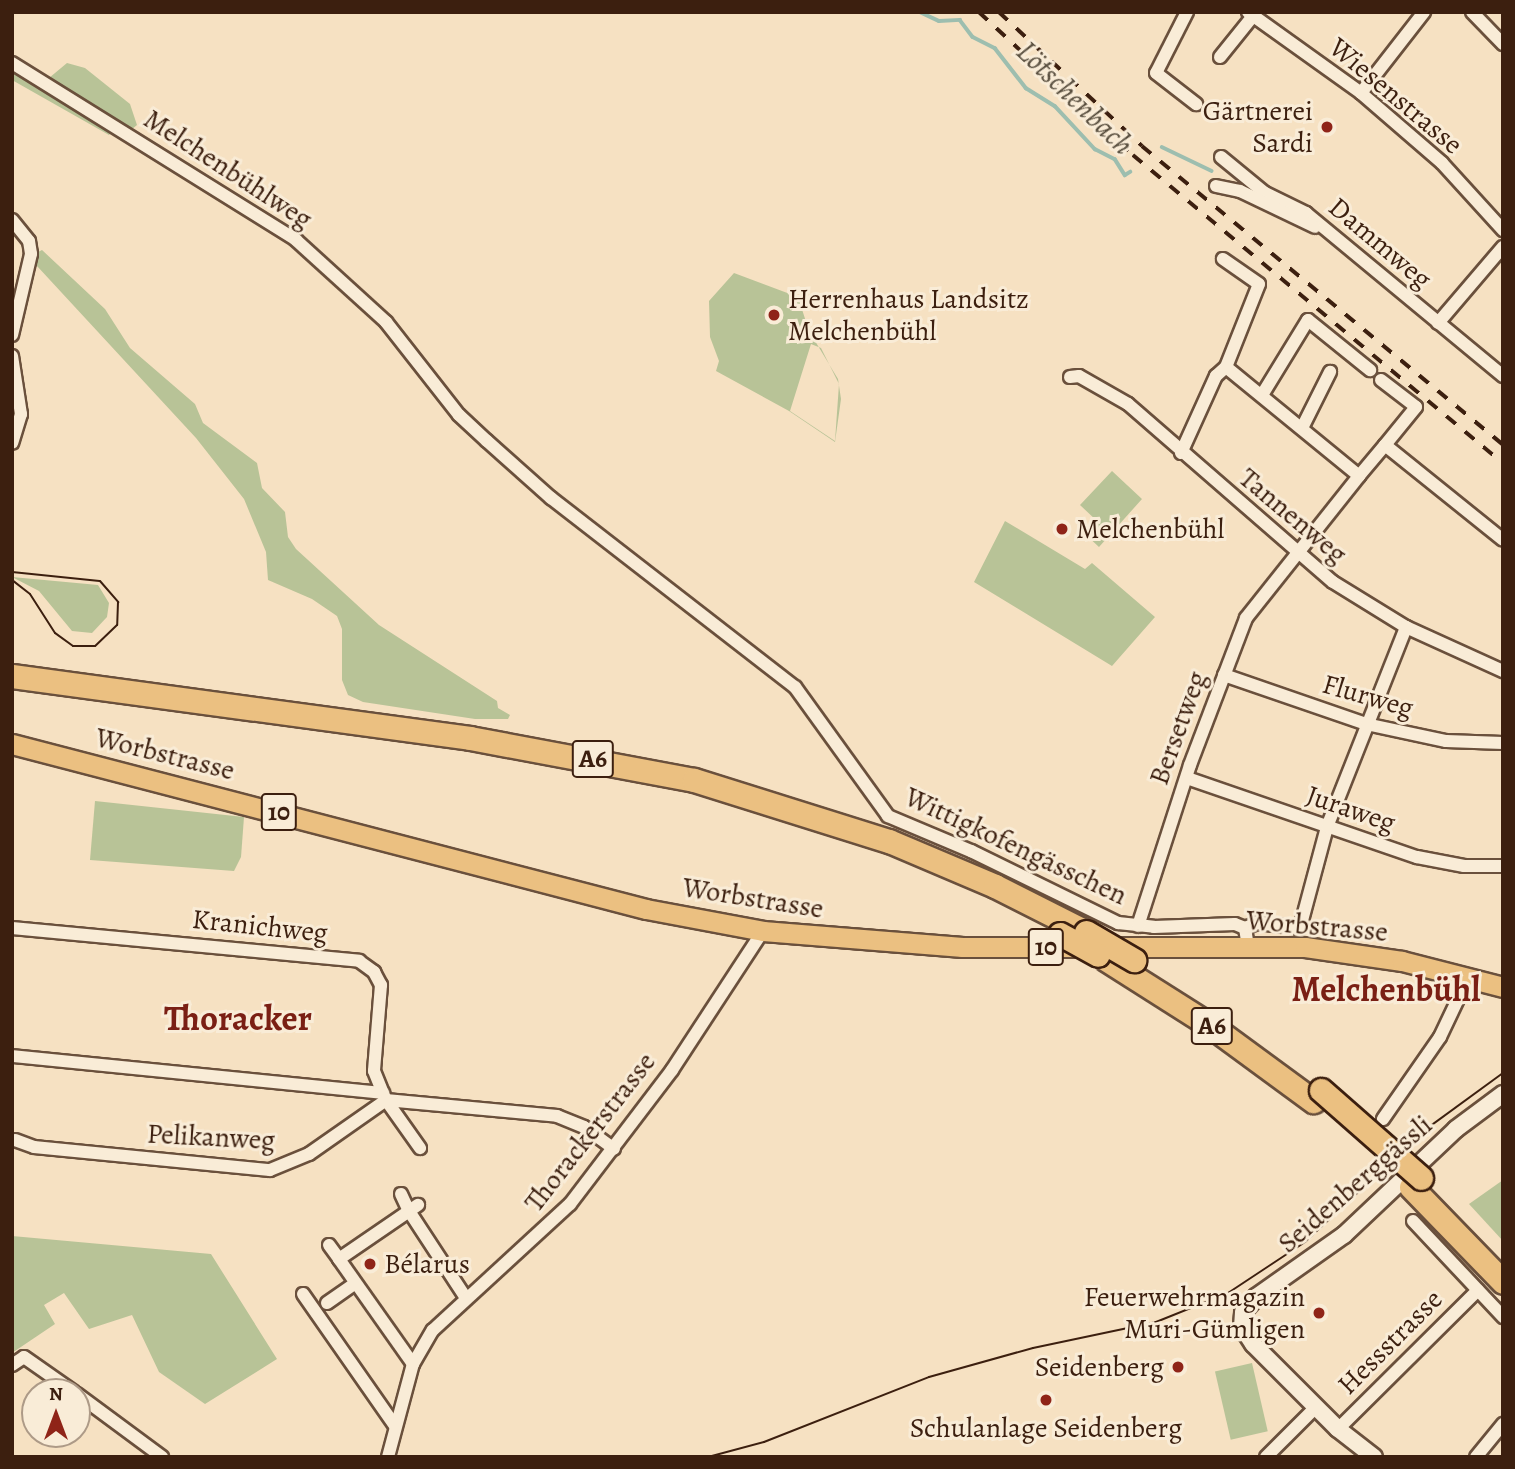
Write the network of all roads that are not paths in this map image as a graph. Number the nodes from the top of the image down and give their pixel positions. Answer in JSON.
{"nodes":[{"id":1,"x":1187,"y":12,"type":"edge"},
{"id":2,"x":1424,"y":12,"type":"edge"},
{"id":3,"x":1472,"y":12,"type":"edge"},
{"id":4,"x":1250,"y":14,"type":"edge"},
{"id":5,"x":1503,"y":44,"type":"edge"},
{"id":6,"x":1220,"y":57,"type":"dead end"},
{"id":7,"x":12,"y":63,"type":"edge"},
{"id":8,"x":1361,"y":93,"type":"junction"},
{"id":9,"x":1196,"y":104,"type":"dead end"},
{"id":10,"x":1221,"y":157,"type":"dead end"},
{"id":11,"x":1216,"y":186,"type":"dead end"},
{"id":12,"x":12,"y":220,"type":"edge"},
{"id":13,"x":1322,"y":230,"type":"junction"},
{"id":14,"x":1503,"y":230,"type":"edge"},
{"id":15,"x":1503,"y":247,"type":"edge"},
{"id":16,"x":1223,"y":259,"type":"dead end"},
{"id":17,"x":1438,"y":323,"type":"junction"},
{"id":18,"x":12,"y":335,"type":"edge"},
{"id":19,"x":12,"y":356,"type":"edge"},
{"id":20,"x":1226,"y":367,"type":"junction"},
{"id":21,"x":1370,"y":370,"type":"dead end"},
{"id":22,"x":1330,"y":372,"type":"dead end"},
{"id":23,"x":1503,"y":376,"type":"edge"},
{"id":24,"x":1070,"y":377,"type":"dead end"},
{"id":25,"x":1381,"y":380,"type":"dead end"},
{"id":26,"x":1262,"y":396,"type":"junction"},
{"id":27,"x":1302,"y":428,"type":"junction"},
{"id":28,"x":12,"y":443,"type":"edge"},
{"id":29,"x":1385,"y":445,"type":"junction"},
{"id":30,"x":1181,"y":453,"type":"junction"},
{"id":31,"x":1359,"y":476,"type":"junction"},
{"id":32,"x":576,"y":517,"type":"joint"},
{"id":33,"x":1503,"y":540,"type":"edge"},
{"id":34,"x":1295,"y":553,"type":"junction"},
{"id":35,"x":1406,"y":627,"type":"junction"},
{"id":36,"x":1503,"y":671,"type":"edge"},
{"id":37,"x":1224,"y":675,"type":"junction"},
{"id":38,"x":12,"y":676,"type":"edge"},
{"id":39,"x":12,"y":690,"type":"edge"},
{"id":40,"x":1366,"y":724,"type":"junction"},
{"id":41,"x":1503,"y":743,"type":"edge"},
{"id":42,"x":12,"y":744,"type":"edge"},
{"id":43,"x":1186,"y":778,"type":"junction"},
{"id":44,"x":1328,"y":827,"type":"junction"},
{"id":45,"x":1503,"y":866,"type":"edge"},
{"id":46,"x":1138,"y":926,"type":"junction"},
{"id":47,"x":12,"y":928,"type":"edge"},
{"id":48,"x":762,"y":931,"type":"junction"},
{"id":49,"x":1246,"y":937,"type":"junction"},
{"id":50,"x":1468,"y":978,"type":"junction"},
{"id":51,"x":1503,"y":987,"type":"edge"},
{"id":52,"x":12,"y":1056,"type":"edge"},
{"id":53,"x":1503,"y":1094,"type":"edge"},
{"id":54,"x":384,"y":1096,"type":"junction"},
{"id":55,"x":1317,"y":1096,"type":"junction"},
{"id":56,"x":1383,"y":1119,"type":"dead end"},
{"id":57,"x":15,"y":1140,"type":"dead end"},
{"id":58,"x":420,"y":1148,"type":"dead end"},
{"id":59,"x":614,"y":1149,"type":"junction"},
{"id":60,"x":1416,"y":1183,"type":"junction"},
{"id":61,"x":401,"y":1194,"type":"dead end"},
{"id":62,"x":413,"y":1208,"type":"junction"},
{"id":63,"x":1413,"y":1221,"type":"dead end"},
{"id":64,"x":329,"y":1245,"type":"dead end"},
{"id":65,"x":339,"y":1259,"type":"junction"},
{"id":66,"x":1503,"y":1262,"type":"edge"},
{"id":67,"x":1503,"y":1282,"type":"edge"},
{"id":68,"x":354,"y":1284,"type":"junction"},
{"id":69,"x":1478,"y":1290,"type":"junction"},
{"id":70,"x":303,"y":1294,"type":"dead end"},
{"id":71,"x":466,"y":1298,"type":"junction"},
{"id":72,"x":327,"y":1303,"type":"dead end"},
{"id":73,"x":1503,"y":1317,"type":"edge"},
{"id":74,"x":413,"y":1364,"type":"junction"},
{"id":75,"x":12,"y":1365,"type":"edge"},
{"id":76,"x":54,"y":1378,"type":"edge"},
{"id":77,"x":91,"y":1404,"type":"edge"},
{"id":78,"x":1315,"y":1408,"type":"junction"},
{"id":79,"x":1503,"y":1424,"type":"edge"},
{"id":80,"x":395,"y":1426,"type":"junction"},
{"id":81,"x":1338,"y":1429,"type":"junction"},
{"id":82,"x":162,"y":1457,"type":"edge"},
{"id":83,"x":388,"y":1457,"type":"edge"},
{"id":84,"x":1266,"y":1457,"type":"edge"},
{"id":85,"x":1374,"y":1457,"type":"edge"},
{"id":86,"x":1476,"y":1457,"type":"edge"}],
"edges":[{"from":1,"to":9,"type":"street"},
{"from":2,"to":8,"type":"street"},
{"from":3,"to":5,"type":"street"},
{"from":4,"to":6,"type":"street"},
{"from":4,"to":8,"type":"street","name":"Wiesenstrasse"},
{"from":7,"to":32,"type":"street","name":"Melchenbühlweg"},
{"from":8,"to":14,"type":"street","name":"Wiesenstrasse"},
{"from":10,"to":13,"type":"street","name":"Dammweg"},
{"from":11,"to":13,"type":"street"},
{"from":12,"to":18,"type":"street"},
{"from":13,"to":17,"type":"street","name":"Dammweg"},
{"from":15,"to":17,"type":"street"},
{"from":16,"to":20,"type":"street"},
{"from":17,"to":23,"type":"street","name":"Dammweg"},
{"from":19,"to":28,"type":"street"},
{"from":20,"to":26,"type":"street"},
{"from":20,"to":30,"type":"street"},
{"from":21,"to":26,"type":"street"},
{"from":22,"to":27,"type":"street"},
{"from":24,"to":30,"type":"street","name":"Tannenweg"},
{"from":25,"to":29,"type":"street","name":"Bersetweg"},
{"from":26,"to":27,"type":"street"},
{"from":27,"to":31,"type":"street"},
{"from":29,"to":31,"type":"street","name":"Bersetweg"},
{"from":29,"to":33,"type":"street"},
{"from":30,"to":34,"type":"street","name":"Tannenweg"},
{"from":31,"to":34,"type":"street","name":"Bersetweg"},
{"from":32,"to":46,"type":"street","name":"Wittigkofengässchen"},
{"from":34,"to":35,"type":"street","name":"Tannenweg"},
{"from":34,"to":37,"type":"street","name":"Bersetweg"},
{"from":35,"to":36,"type":"street","name":"Tannenweg"},
{"from":35,"to":40,"type":"street"},
{"from":37,"to":40,"type":"street","name":"Flurweg"},
{"from":37,"to":43,"type":"street","name":"Bersetweg"},
{"from":38,"to":55,"type":"highway","number":"A6","bridge":true},
{"from":39,"to":55,"type":"highway","number":"A6","bridge":true},
{"from":40,"to":41,"type":"street","name":"Flurweg"},
{"from":40,"to":44,"type":"street"},
{"from":42,"to":48,"type":"main road","name":"Worbstrasse","number":"10"},
{"from":43,"to":44,"type":"street","name":"Juraweg"},
{"from":43,"to":46,"type":"street","name":"Bersetweg"},
{"from":44,"to":45,"type":"street","name":"Juraweg"},
{"from":44,"to":49,"type":"street"},
{"from":46,"to":49,"type":"street"},
{"from":47,"to":54,"type":"street","name":"Kranichweg"},
{"from":48,"to":49,"type":"main road","name":"Worbstrasse","number":"10"},
{"from":48,"to":59,"type":"street","name":"Thorackerstrasse"},
{"from":49,"to":50,"type":"main road","name":"Worbstrasse","number":"10"},
{"from":50,"to":51,"type":"main road","name":"Worbstrasse","number":"10"},
{"from":50,"to":56,"type":"street"},
{"from":52,"to":54,"type":"street"},
{"from":53,"to":78,"type":"street","name":"Seidenberggässli"},
{"from":54,"to":57,"type":"street","name":"Pelikanweg"},
{"from":54,"to":58,"type":"street"},
{"from":54,"to":59,"type":"street"},
{"from":55,"to":60,"type":"highway","number":"A6"},
{"from":59,"to":71,"type":"street","name":"Thorackerstrasse"},
{"from":60,"to":66,"type":"highway","number":"A6"},
{"from":60,"to":67,"type":"highway","number":"A6"},
{"from":61,"to":62,"type":"street"},
{"from":62,"to":65,"type":"street"},
{"from":62,"to":71,"type":"street"},
{"from":63,"to":69,"type":"street"},
{"from":64,"to":65,"type":"street"},
{"from":65,"to":68,"type":"street"},
{"from":68,"to":72,"type":"street"},
{"from":68,"to":74,"type":"street"},
{"from":69,"to":73,"type":"street"},
{"from":69,"to":81,"type":"street","name":"Hessstrasse"},
{"from":70,"to":80,"type":"street"},
{"from":71,"to":74,"type":"street","name":"Thorackerstrasse"},
{"from":74,"to":80,"type":"street","name":"Thorackerstrasse"},
{"from":75,"to":76,"type":"street"},
{"from":77,"to":82,"type":"street"},
{"from":78,"to":81,"type":"street"},
{"from":78,"to":84,"type":"street"},
{"from":79,"to":86,"type":"street"},
{"from":80,"to":83,"type":"street","name":"Thorackerstrasse"},
{"from":81,"to":85,"type":"street"}]}
